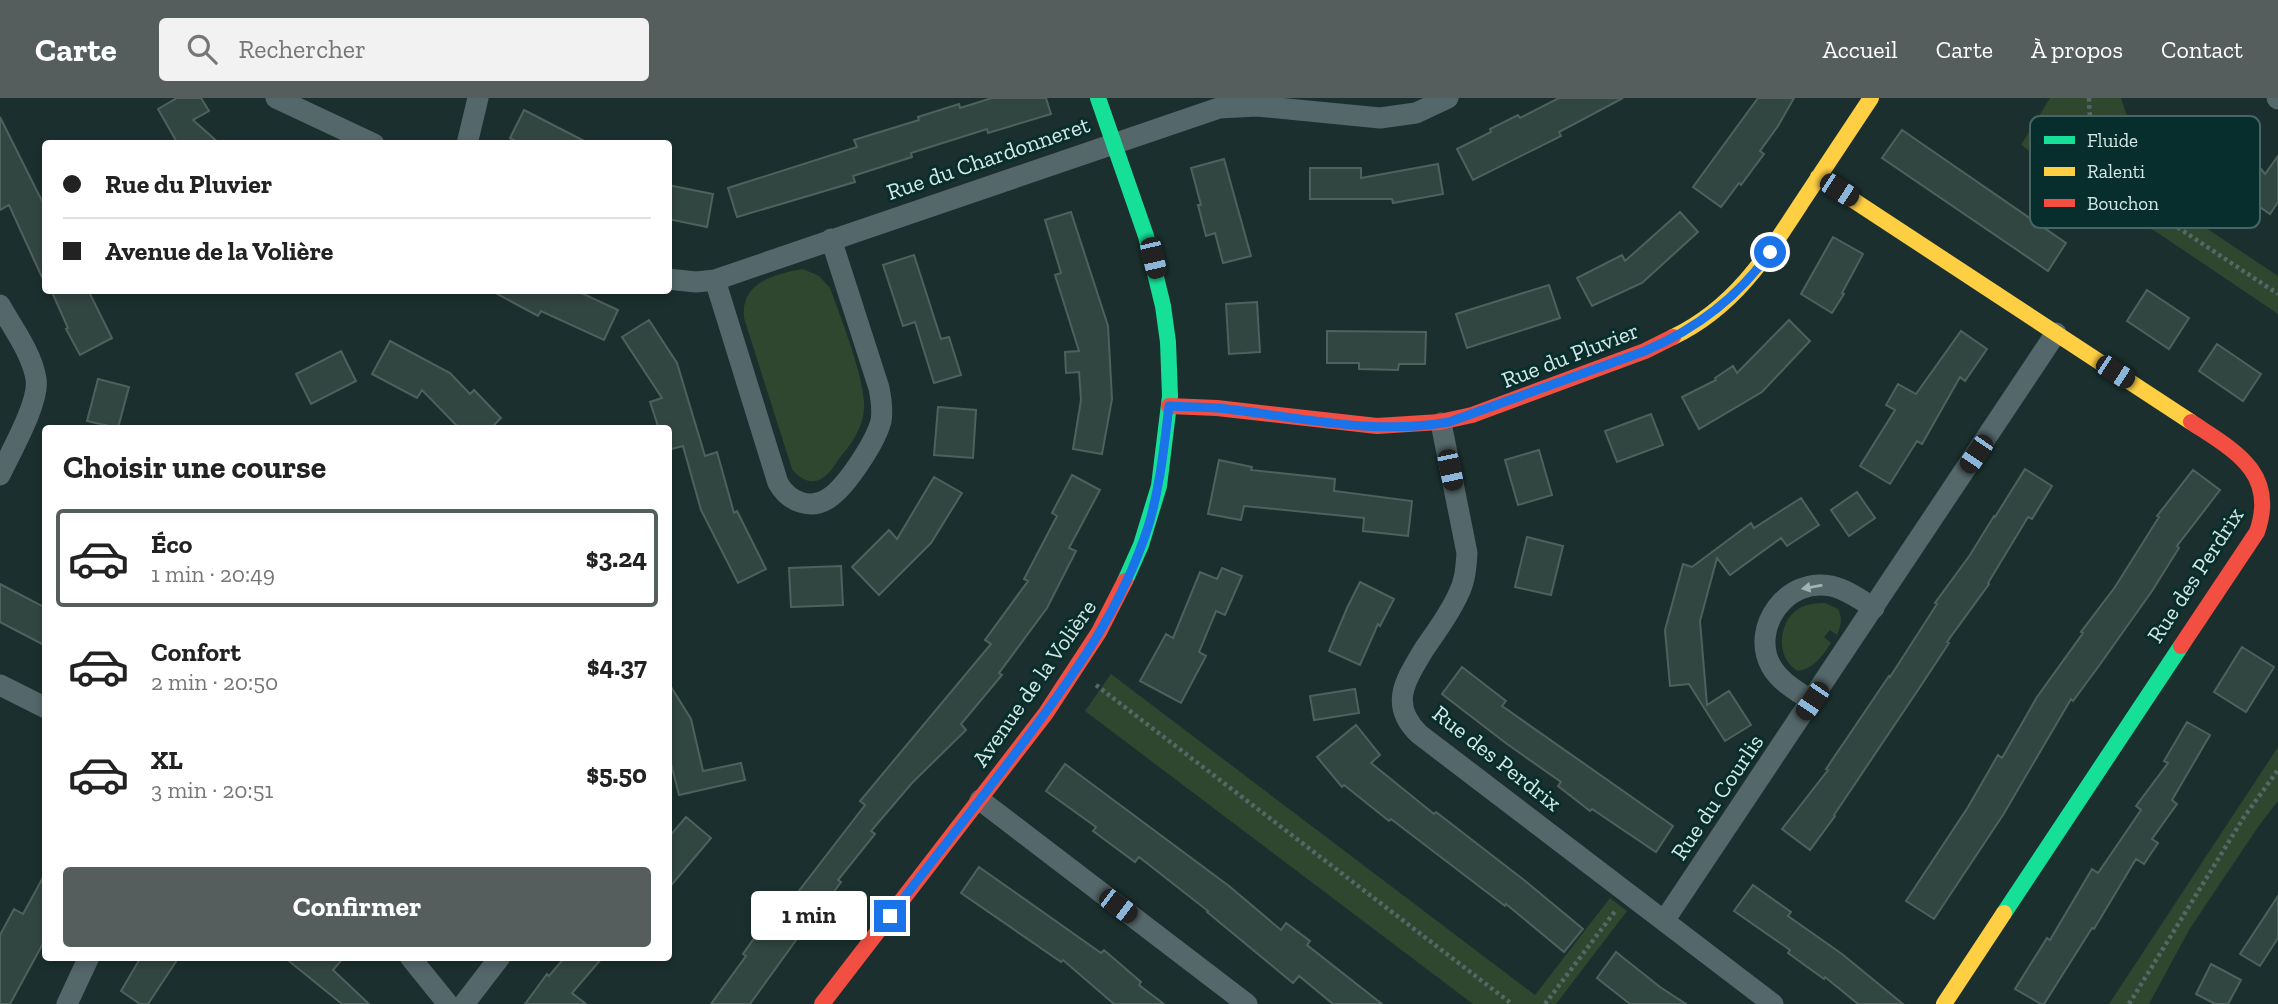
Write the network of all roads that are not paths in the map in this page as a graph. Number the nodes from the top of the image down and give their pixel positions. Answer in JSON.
{"nodes":[{"id":1,"x":276,"y":98,"type":"edge"},
{"id":2,"x":478,"y":98,"type":"edge"},
{"id":3,"x":1098,"y":98,"type":"edge"},
{"id":4,"x":1448,"y":98,"type":"edge"},
{"id":5,"x":1871,"y":98,"type":"edge"},
{"id":6,"x":365,"y":140,"type":"edge"},
{"id":7,"x":468,"y":140,"type":"edge"},
{"id":8,"x":1114,"y":143,"type":"junction"},
{"id":9,"x":1818,"y":177,"type":"junction"},
{"id":10,"x":831,"y":239,"type":"junction"},
{"id":11,"x":672,"y":279,"type":"edge"},
{"id":12,"x":715,"y":280,"type":"junction"},
{"id":13,"x":0,"y":305,"type":"edge"},
{"id":14,"x":2056,"y":333,"type":"junction"},
{"id":15,"x":1169,"y":406,"type":"junction"},
{"id":16,"x":1441,"y":424,"type":"junction"},
{"id":17,"x":0,"y":475,"type":"edge"},
{"id":18,"x":1874,"y":608,"type":"junction"},
{"id":19,"x":0,"y":685,"type":"edge"},
{"id":20,"x":1812,"y":701,"type":"junction"},
{"id":21,"x":42,"y":706,"type":"edge"},
{"id":22,"x":980,"y":800,"type":"junction"},
{"id":23,"x":1664,"y":920,"type":"junction"},
{"id":24,"x":87,"y":961,"type":"edge"},
{"id":25,"x":413,"y":961,"type":"edge"},
{"id":26,"x":497,"y":961,"type":"edge"},
{"id":27,"x":66,"y":1004,"type":"edge"},
{"id":28,"x":448,"y":1004,"type":"edge"},
{"id":29,"x":464,"y":1004,"type":"edge"},
{"id":30,"x":822,"y":1004,"type":"edge"},
{"id":31,"x":1247,"y":1004,"type":"edge"},
{"id":32,"x":1773,"y":1004,"type":"edge"},
{"id":33,"x":1944,"y":1004,"type":"edge"}],
"edges":[{"from":1,"to":6,"type":"street"},
{"from":2,"to":7,"type":"street"},
{"from":3,"to":8,"type":"street","name":"Avenue de la Volière"},
{"from":4,"to":8,"type":"street","name":"Rue du Chardonneret"},
{"from":5,"to":9,"type":"street","name":"Rue du Pluvier"},
{"from":8,"to":10,"type":"street","name":"Rue du Chardonneret"},
{"from":8,"to":15,"type":"street","name":"Avenue de la Volière"},
{"from":9,"to":14,"type":"street","name":"Rue des Perdrix"},
{"from":9,"to":16,"type":"street","name":"Rue du Pluvier"},
{"from":10,"to":12,"type":"street","name":"Rue du Chardonneret"},
{"from":10,"to":12,"type":"street"},
{"from":11,"to":12,"type":"street","name":"Rue du Chardonneret"},
{"from":13,"to":17,"type":"street"},
{"from":14,"to":18,"type":"street","name":"Rue du Courlis"},
{"from":14,"to":33,"type":"street","name":"Rue des Perdrix"},
{"from":15,"to":16,"type":"street","name":"Rue du Pluvier"},
{"from":15,"to":22,"type":"street","name":"Avenue de la Volière"},
{"from":16,"to":23,"type":"street","name":"Rue des Perdrix"},
{"from":18,"to":20,"type":"street","name":"Rue du Courlis"},
{"from":18,"to":20,"type":"street","one_way":true},
{"from":19,"to":21,"type":"street"},
{"from":20,"to":23,"type":"street","name":"Rue du Courlis"},
{"from":22,"to":30,"type":"street","name":"Avenue de la Volière"},
{"from":22,"to":31,"type":"street"},
{"from":23,"to":32,"type":"street","name":"Rue des Perdrix"},
{"from":24,"to":27,"type":"street"},
{"from":25,"to":28,"type":"street"},
{"from":26,"to":29,"type":"street"}]}
